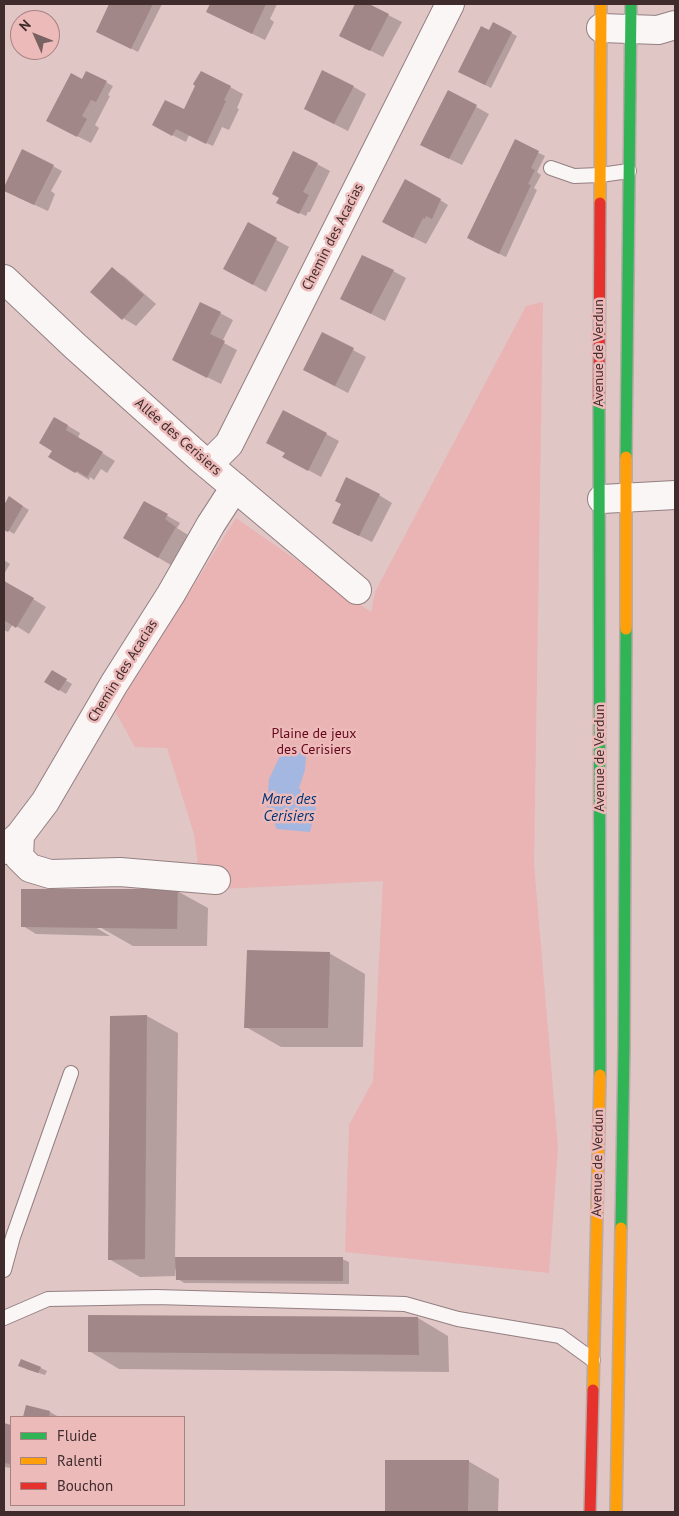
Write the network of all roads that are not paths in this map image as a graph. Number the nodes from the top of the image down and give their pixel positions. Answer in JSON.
{"nodes":[{"id":1,"x":450,"y":4,"type":"edge"},
{"id":2,"x":601,"y":16,"type":"edge"},
{"id":3,"x":631,"y":16,"type":"edge"},
{"id":4,"x":670,"y":31,"type":"edge"},
{"id":5,"x":551,"y":168,"type":"dead end"},
{"id":6,"x":629,"y":171,"type":"junction"},
{"id":7,"x":600,"y":175,"type":"junction"},
{"id":8,"x":4,"y":279,"type":"edge"},
{"id":9,"x":208,"y":465,"type":"junction"},
{"id":10,"x":235,"y":487,"type":"junction"},
{"id":11,"x":675,"y":495,"type":"edge"},
{"id":12,"x":626,"y":499,"type":"junction"},
{"id":13,"x":598,"y":500,"type":"junction"},
{"id":14,"x":357,"y":590,"type":"dead end"},
{"id":15,"x":12,"y":842,"type":"edge"},
{"id":16,"x":216,"y":880,"type":"dead end"},
{"id":17,"x":71,"y":1073,"type":"dead end"},
{"id":18,"x":4,"y":1270,"type":"edge"},
{"id":19,"x":4,"y":1318,"type":"edge"},
{"id":20,"x":593,"y":1360,"type":"junction"},
{"id":21,"x":590,"y":1512,"type":"edge"},
{"id":22,"x":616,"y":1512,"type":"edge"}],
"edges":[{"from":1,"to":9,"type":"street","name":"Chemin des Acacias"},
{"from":2,"to":3,"type":"street"},
{"from":2,"to":7,"type":"main road","name":"Avenue de Verdun"},
{"from":3,"to":4,"type":"street"},
{"from":3,"to":6,"type":"main road","name":"Avenue de Verdun"},
{"from":5,"to":7,"type":"lane"},
{"from":6,"to":7,"type":"lane"},
{"from":6,"to":12,"type":"main road","name":"Avenue de Verdun"},
{"from":7,"to":13,"type":"main road","name":"Avenue de Verdun"},
{"from":8,"to":9,"type":"street","name":"Allée des Cerisiers"},
{"from":9,"to":10,"type":"street","name":"Allée des Cerisiers"},
{"from":10,"to":14,"type":"street","name":"Allée des Cerisiers"},
{"from":10,"to":15,"type":"street","name":"Chemin des Acacias"},
{"from":11,"to":12,"type":"street"},
{"from":12,"to":13,"type":"street"},
{"from":12,"to":22,"type":"main road","name":"Avenue de Verdun"},
{"from":13,"to":20,"type":"main road","name":"Avenue de Verdun"},
{"from":15,"to":16,"type":"street"},
{"from":17,"to":18,"type":"lane"},
{"from":19,"to":20,"type":"lane"},
{"from":20,"to":21,"type":"main road","name":"Avenue de Verdun"}]}
